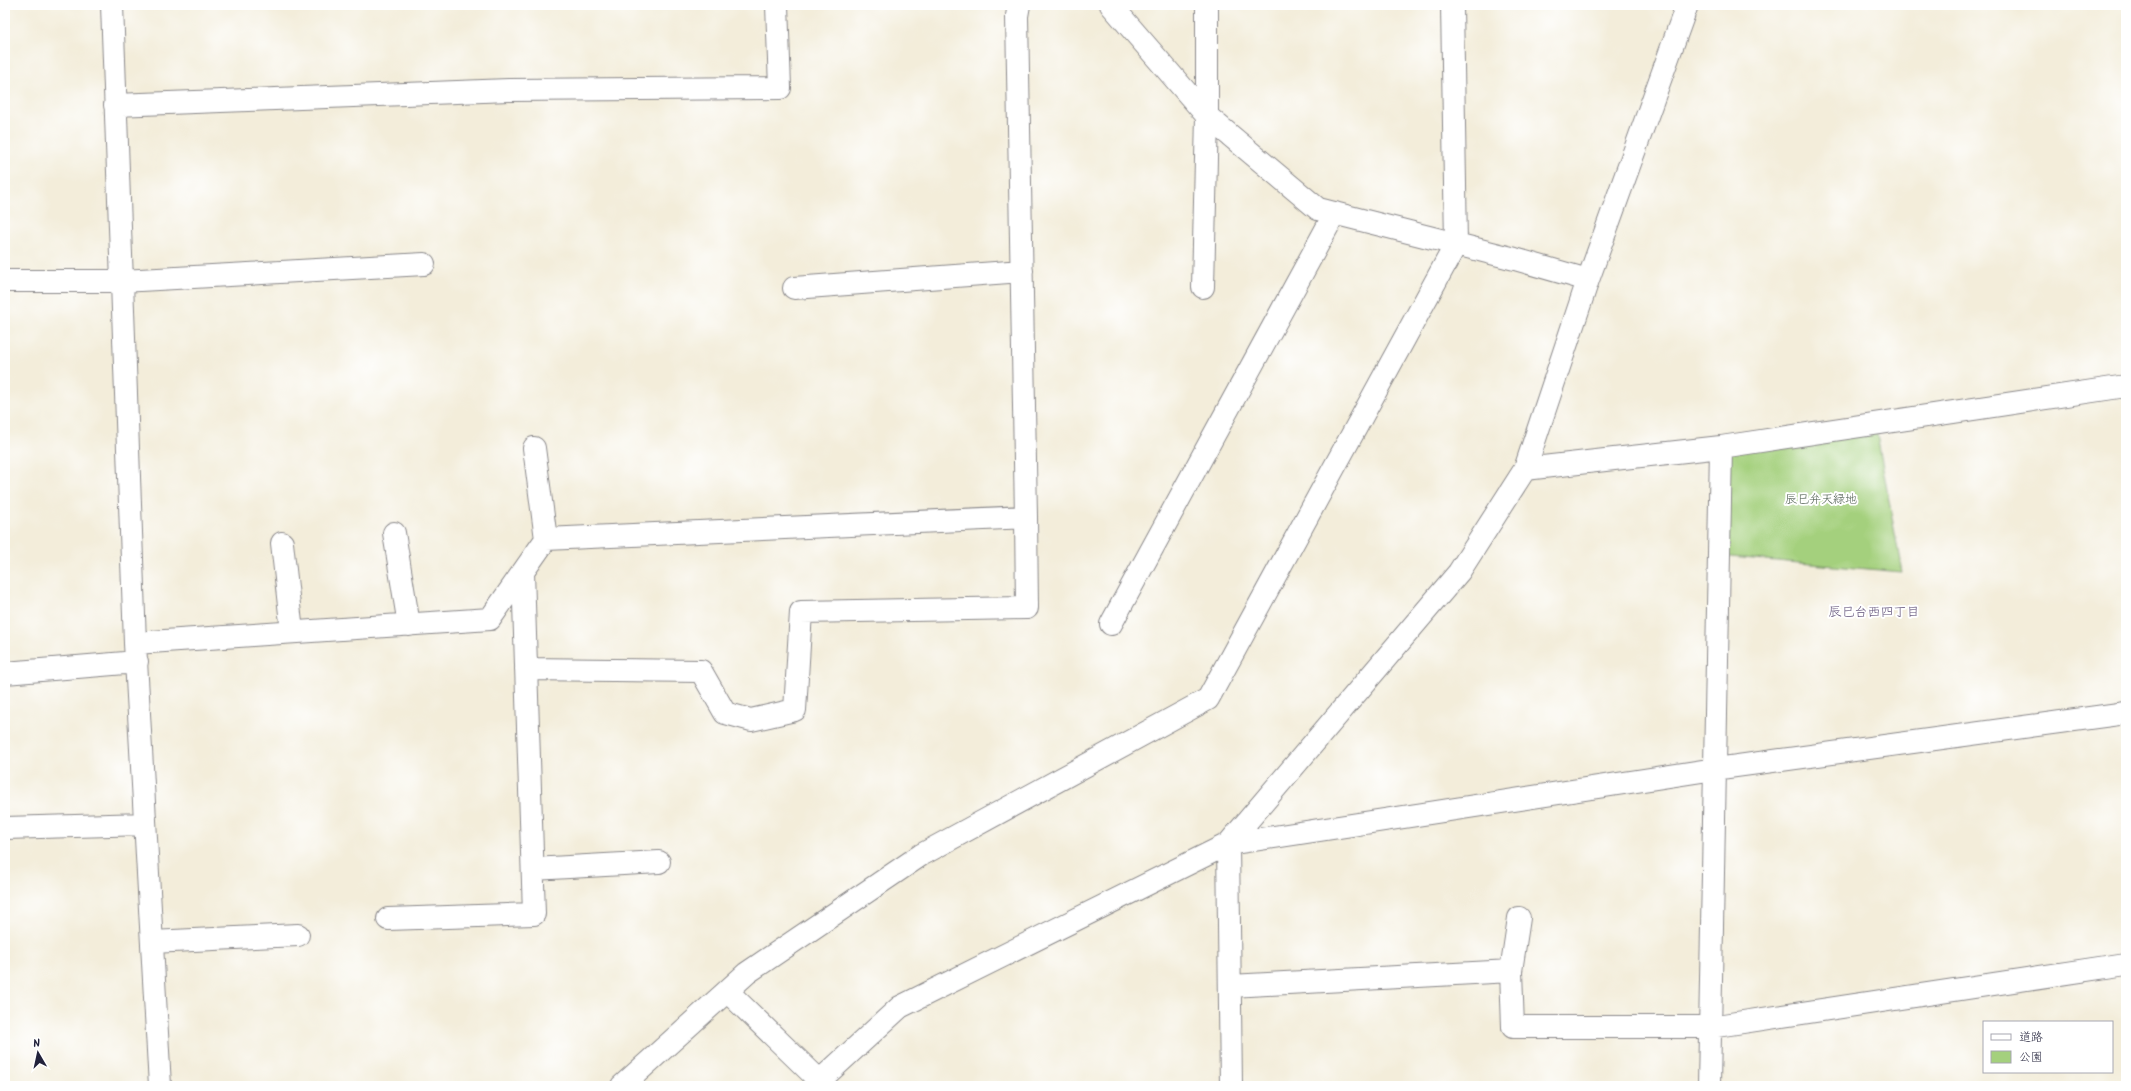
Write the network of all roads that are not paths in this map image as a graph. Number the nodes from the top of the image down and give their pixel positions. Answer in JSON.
{"nodes":[{"id":1,"x":112,"y":5,"type":"edge"},
{"id":2,"x":777,"y":5,"type":"edge"},
{"id":3,"x":1019,"y":5,"type":"edge"},
{"id":4,"x":1111,"y":5,"type":"edge"},
{"id":5,"x":1207,"y":5,"type":"edge"},
{"id":6,"x":1452,"y":5,"type":"edge"},
{"id":7,"x":1687,"y":5,"type":"edge"},
{"id":8,"x":115,"y":105,"type":"junction"},
{"id":9,"x":1207,"y":116,"type":"junction"},
{"id":10,"x":1335,"y":213,"type":"junction"},
{"id":11,"x":1456,"y":244,"type":"junction"},
{"id":12,"x":424,"y":264,"type":"dead end"},
{"id":13,"x":1022,"y":271,"type":"junction"},
{"id":14,"x":1588,"y":280,"type":"junction"},
{"id":15,"x":5,"y":281,"type":"edge"},
{"id":16,"x":122,"y":281,"type":"junction"},
{"id":17,"x":1203,"y":287,"type":"dead end"},
{"id":18,"x":794,"y":288,"type":"dead end"},
{"id":19,"x":2126,"y":386,"type":"edge"},
{"id":20,"x":1721,"y":447,"type":"junction"},
{"id":21,"x":534,"y":448,"type":"dead end"},
{"id":22,"x":1526,"y":469,"type":"junction"},
{"id":23,"x":1026,"y":517,"type":"junction"},
{"id":24,"x":394,"y":533,"type":"dead end"},
{"id":25,"x":546,"y":539,"type":"junction"},
{"id":26,"x":282,"y":542,"type":"dead end"},
{"id":27,"x":523,"y":572,"type":"junction"},
{"id":28,"x":1111,"y":624,"type":"dead end"},
{"id":29,"x":409,"y":625,"type":"junction"},
{"id":30,"x":292,"y":632,"type":"junction"},
{"id":31,"x":136,"y":653,"type":"junction"},
{"id":32,"x":526,"y":669,"type":"junction"},
{"id":33,"x":5,"y":673,"type":"edge"},
{"id":34,"x":2126,"y":713,"type":"edge"},
{"id":35,"x":1715,"y":769,"type":"junction"},
{"id":36,"x":145,"y":824,"type":"junction"},
{"id":37,"x":5,"y":828,"type":"edge"},
{"id":38,"x":1228,"y":844,"type":"junction"},
{"id":39,"x":659,"y":862,"type":"dead end"},
{"id":40,"x":533,"y":869,"type":"junction"},
{"id":41,"x":1519,"y":918,"type":"dead end"},
{"id":42,"x":388,"y":919,"type":"dead end"},
{"id":43,"x":298,"y":935,"type":"dead end"},
{"id":44,"x":152,"y":942,"type":"junction"},
{"id":45,"x":2126,"y":964,"type":"edge"},
{"id":46,"x":1511,"y":971,"type":"junction"},
{"id":47,"x":1230,"y":986,"type":"junction"},
{"id":48,"x":726,"y":991,"type":"junction"},
{"id":49,"x":1710,"y":1027,"type":"junction"},
{"id":50,"x":819,"y":1085,"type":"edge"},
{"id":51,"x":160,"y":1086,"type":"edge"},
{"id":52,"x":622,"y":1086,"type":"edge"},
{"id":53,"x":1231,"y":1086,"type":"edge"},
{"id":54,"x":1709,"y":1086,"type":"edge"}],
"edges":[{"from":1,"to":8,"type":"street"},
{"from":2,"to":8,"type":"street"},
{"from":3,"to":13,"type":"street"},
{"from":4,"to":9,"type":"street"},
{"from":5,"to":9,"type":"street"},
{"from":6,"to":11,"type":"street"},
{"from":7,"to":14,"type":"street"},
{"from":8,"to":16,"type":"street"},
{"from":9,"to":10,"type":"street"},
{"from":9,"to":17,"type":"street"},
{"from":10,"to":11,"type":"street"},
{"from":10,"to":28,"type":"street"},
{"from":11,"to":14,"type":"street"},
{"from":11,"to":48,"type":"street"},
{"from":12,"to":16,"type":"street"},
{"from":13,"to":18,"type":"street"},
{"from":13,"to":23,"type":"street"},
{"from":14,"to":22,"type":"street"},
{"from":15,"to":16,"type":"street"},
{"from":16,"to":31,"type":"street"},
{"from":19,"to":20,"type":"street"},
{"from":20,"to":22,"type":"street"},
{"from":20,"to":35,"type":"street"},
{"from":21,"to":25,"type":"street"},
{"from":22,"to":38,"type":"street"},
{"from":23,"to":25,"type":"street"},
{"from":23,"to":32,"type":"street"},
{"from":24,"to":29,"type":"street"},
{"from":25,"to":27,"type":"street"},
{"from":26,"to":30,"type":"street"},
{"from":27,"to":29,"type":"street"},
{"from":27,"to":32,"type":"street"},
{"from":29,"to":30,"type":"street"},
{"from":30,"to":31,"type":"street"},
{"from":31,"to":33,"type":"street"},
{"from":31,"to":36,"type":"street"},
{"from":32,"to":40,"type":"street"},
{"from":34,"to":35,"type":"street"},
{"from":35,"to":38,"type":"street"},
{"from":35,"to":49,"type":"street"},
{"from":36,"to":37,"type":"street"},
{"from":36,"to":44,"type":"street"},
{"from":38,"to":47,"type":"street"},
{"from":38,"to":50,"type":"street"},
{"from":39,"to":40,"type":"street"},
{"from":40,"to":42,"type":"street"},
{"from":41,"to":46,"type":"street"},
{"from":43,"to":44,"type":"street"},
{"from":44,"to":51,"type":"street"},
{"from":45,"to":49,"type":"street"},
{"from":46,"to":47,"type":"street"},
{"from":46,"to":49,"type":"street"},
{"from":47,"to":53,"type":"street"},
{"from":48,"to":50,"type":"street"},
{"from":48,"to":52,"type":"street"},
{"from":49,"to":54,"type":"street"}]}
